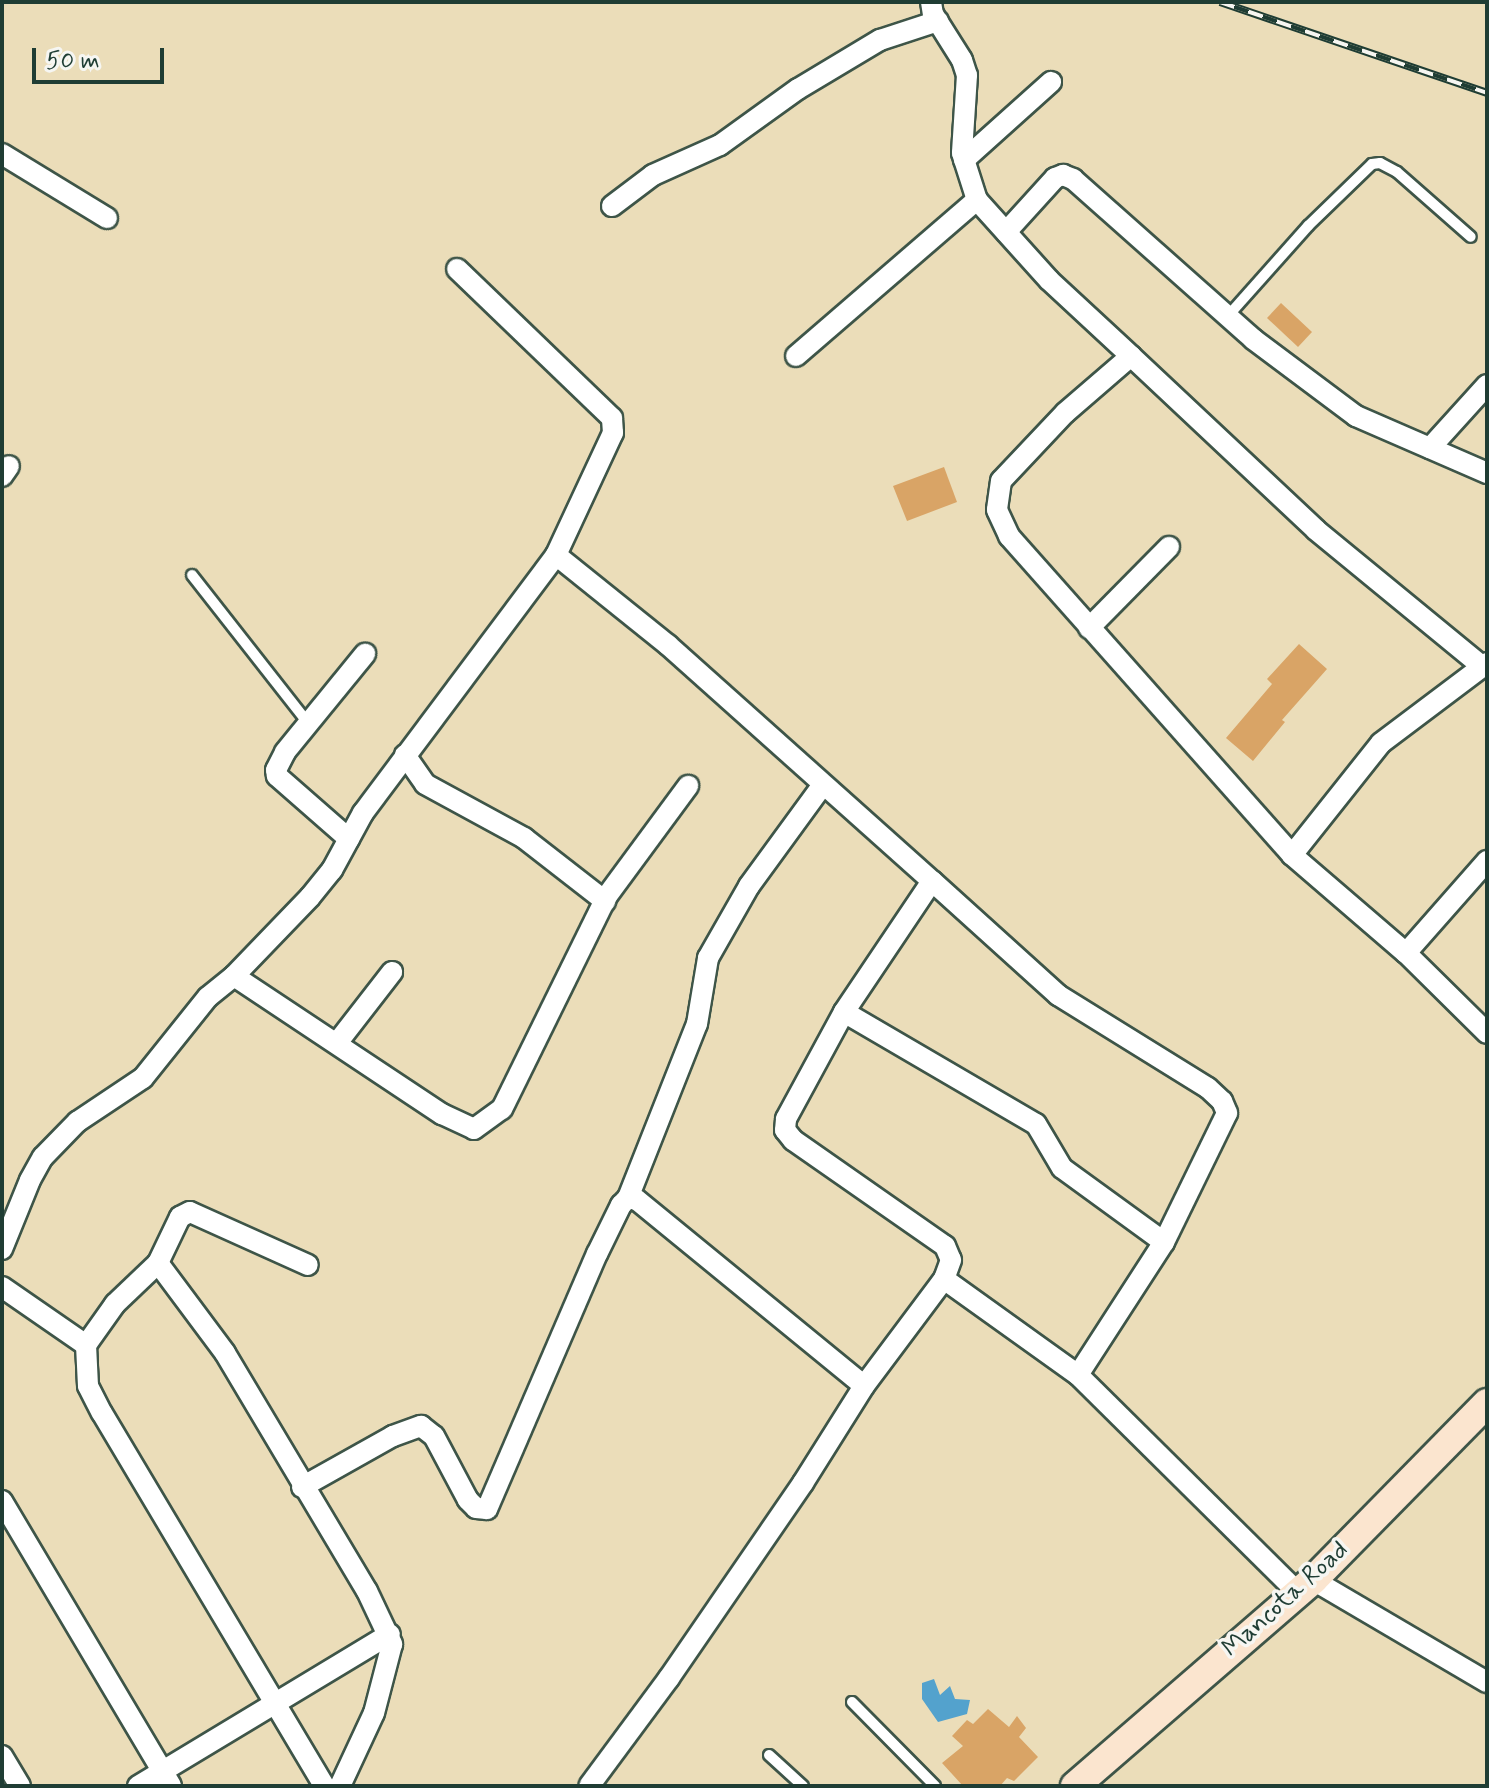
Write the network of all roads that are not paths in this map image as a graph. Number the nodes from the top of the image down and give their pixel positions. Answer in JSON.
{"nodes":[{"id":1,"x":935,"y":11,"type":"edge"},
{"id":2,"x":1051,"y":82,"type":"dead end"},
{"id":3,"x":2,"y":154,"type":"edge"},
{"id":4,"x":964,"y":160,"type":"junction"},
{"id":5,"x":977,"y":200,"type":"junction"},
{"id":6,"x":612,"y":206,"type":"dead end"},
{"id":7,"x":107,"y":218,"type":"dead end"},
{"id":8,"x":1006,"y":232,"type":"junction"},
{"id":9,"x":1471,"y":237,"type":"dead end"},
{"id":10,"x":457,"y":269,"type":"dead end"},
{"id":11,"x":1227,"y":317,"type":"junction"},
{"id":12,"x":796,"y":356,"type":"dead end"},
{"id":13,"x":1131,"y":356,"type":"junction"},
{"id":14,"x":1487,"y":385,"type":"edge"},
{"id":15,"x":1430,"y":448,"type":"junction"},
{"id":16,"x":1487,"y":473,"type":"edge"},
{"id":17,"x":1169,"y":547,"type":"dead end"},
{"id":18,"x":556,"y":555,"type":"junction"},
{"id":19,"x":192,"y":575,"type":"dead end"},
{"id":20,"x":1089,"y":628,"type":"junction"},
{"id":21,"x":365,"y":654,"type":"dead end"},
{"id":22,"x":1485,"y":665,"type":"edge"},
{"id":23,"x":308,"y":723,"type":"junction"},
{"id":24,"x":405,"y":755,"type":"junction"},
{"id":25,"x":688,"y":786,"type":"dead end"},
{"id":26,"x":822,"y":786,"type":"junction"},
{"id":27,"x":349,"y":839,"type":"junction"},
{"id":28,"x":1292,"y":855,"type":"junction"},
{"id":29,"x":1487,"y":861,"type":"edge"},
{"id":30,"x":932,"y":881,"type":"junction"},
{"id":31,"x":605,"y":901,"type":"junction"},
{"id":32,"x":1406,"y":953,"type":"junction"},
{"id":33,"x":392,"y":972,"type":"dead end"},
{"id":34,"x":234,"y":976,"type":"junction"},
{"id":35,"x":844,"y":1012,"type":"junction"},
{"id":36,"x":1487,"y":1033,"type":"edge"},
{"id":37,"x":337,"y":1043,"type":"junction"},
{"id":38,"x":628,"y":1198,"type":"junction"},
{"id":39,"x":1164,"y":1242,"type":"junction"},
{"id":40,"x":2,"y":1249,"type":"edge"},
{"id":41,"x":158,"y":1263,"type":"junction"},
{"id":42,"x":308,"y":1265,"type":"dead end"},
{"id":43,"x":944,"y":1279,"type":"junction"},
{"id":44,"x":2,"y":1287,"type":"edge"},
{"id":45,"x":86,"y":1345,"type":"junction"},
{"id":46,"x":1078,"y":1375,"type":"junction"},
{"id":47,"x":864,"y":1386,"type":"junction"},
{"id":48,"x":1487,"y":1403,"type":"edge"},
{"id":49,"x":302,"y":1487,"type":"junction"},
{"id":50,"x":2,"y":1501,"type":"edge"},
{"id":51,"x":1306,"y":1586,"type":"junction"},
{"id":52,"x":390,"y":1634,"type":"junction"},
{"id":53,"x":1487,"y":1682,"type":"edge"},
{"id":54,"x":852,"y":1702,"type":"dead end"},
{"id":55,"x":273,"y":1704,"type":"junction"},
{"id":56,"x":769,"y":1755,"type":"dead end"},
{"id":57,"x":2,"y":1756,"type":"edge"},
{"id":58,"x":167,"y":1779,"type":"edge"},
{"id":59,"x":20,"y":1786,"type":"edge"},
{"id":60,"x":138,"y":1786,"type":"edge"},
{"id":61,"x":324,"y":1786,"type":"edge"},
{"id":62,"x":340,"y":1786,"type":"edge"},
{"id":63,"x":589,"y":1786,"type":"edge"},
{"id":64,"x":803,"y":1786,"type":"edge"},
{"id":65,"x":935,"y":1786,"type":"edge"},
{"id":66,"x":1075,"y":1786,"type":"edge"}],
"edges":[{"from":1,"to":4,"type":"street"},
{"from":1,"to":6,"type":"street"},
{"from":2,"to":4,"type":"street"},
{"from":3,"to":7,"type":"street"},
{"from":4,"to":5,"type":"street"},
{"from":5,"to":8,"type":"street"},
{"from":5,"to":12,"type":"street"},
{"from":8,"to":11,"type":"street"},
{"from":8,"to":13,"type":"street"},
{"from":9,"to":11,"type":"lane"},
{"from":10,"to":18,"type":"street"},
{"from":11,"to":15,"type":"street"},
{"from":13,"to":20,"type":"street"},
{"from":13,"to":22,"type":"street"},
{"from":14,"to":15,"type":"street"},
{"from":15,"to":16,"type":"street"},
{"from":17,"to":20,"type":"street"},
{"from":18,"to":24,"type":"street"},
{"from":18,"to":26,"type":"street"},
{"from":19,"to":23,"type":"lane"},
{"from":20,"to":28,"type":"street"},
{"from":21,"to":23,"type":"street"},
{"from":22,"to":28,"type":"street"},
{"from":23,"to":27,"type":"street"},
{"from":24,"to":27,"type":"street"},
{"from":24,"to":31,"type":"street"},
{"from":25,"to":31,"type":"street"},
{"from":26,"to":30,"type":"street"},
{"from":26,"to":38,"type":"street"},
{"from":27,"to":34,"type":"street"},
{"from":28,"to":32,"type":"street"},
{"from":29,"to":32,"type":"street"},
{"from":30,"to":35,"type":"street"},
{"from":30,"to":39,"type":"street"},
{"from":31,"to":37,"type":"street"},
{"from":32,"to":36,"type":"street"},
{"from":33,"to":37,"type":"street"},
{"from":34,"to":37,"type":"street"},
{"from":34,"to":40,"type":"street"},
{"from":35,"to":39,"type":"street"},
{"from":35,"to":43,"type":"street"},
{"from":38,"to":47,"type":"street"},
{"from":38,"to":49,"type":"street"},
{"from":39,"to":46,"type":"street"},
{"from":41,"to":42,"type":"street"},
{"from":41,"to":45,"type":"street"},
{"from":41,"to":49,"type":"street"},
{"from":43,"to":46,"type":"street"},
{"from":43,"to":47,"type":"street"},
{"from":44,"to":45,"type":"street"},
{"from":45,"to":55,"type":"street"},
{"from":46,"to":51,"type":"street"},
{"from":47,"to":63,"type":"street"},
{"from":48,"to":51,"type":"main road","name":"Mancota Road"},
{"from":49,"to":52,"type":"street"},
{"from":50,"to":58,"type":"street"},
{"from":51,"to":53,"type":"street"},
{"from":51,"to":66,"type":"main road","name":"Mancota Road"},
{"from":52,"to":55,"type":"street"},
{"from":52,"to":62,"type":"street"},
{"from":54,"to":65,"type":"lane"},
{"from":55,"to":58,"type":"street"},
{"from":55,"to":61,"type":"street"},
{"from":56,"to":64,"type":"lane"},
{"from":57,"to":59,"type":"street"},
{"from":58,"to":60,"type":"street"}]}
